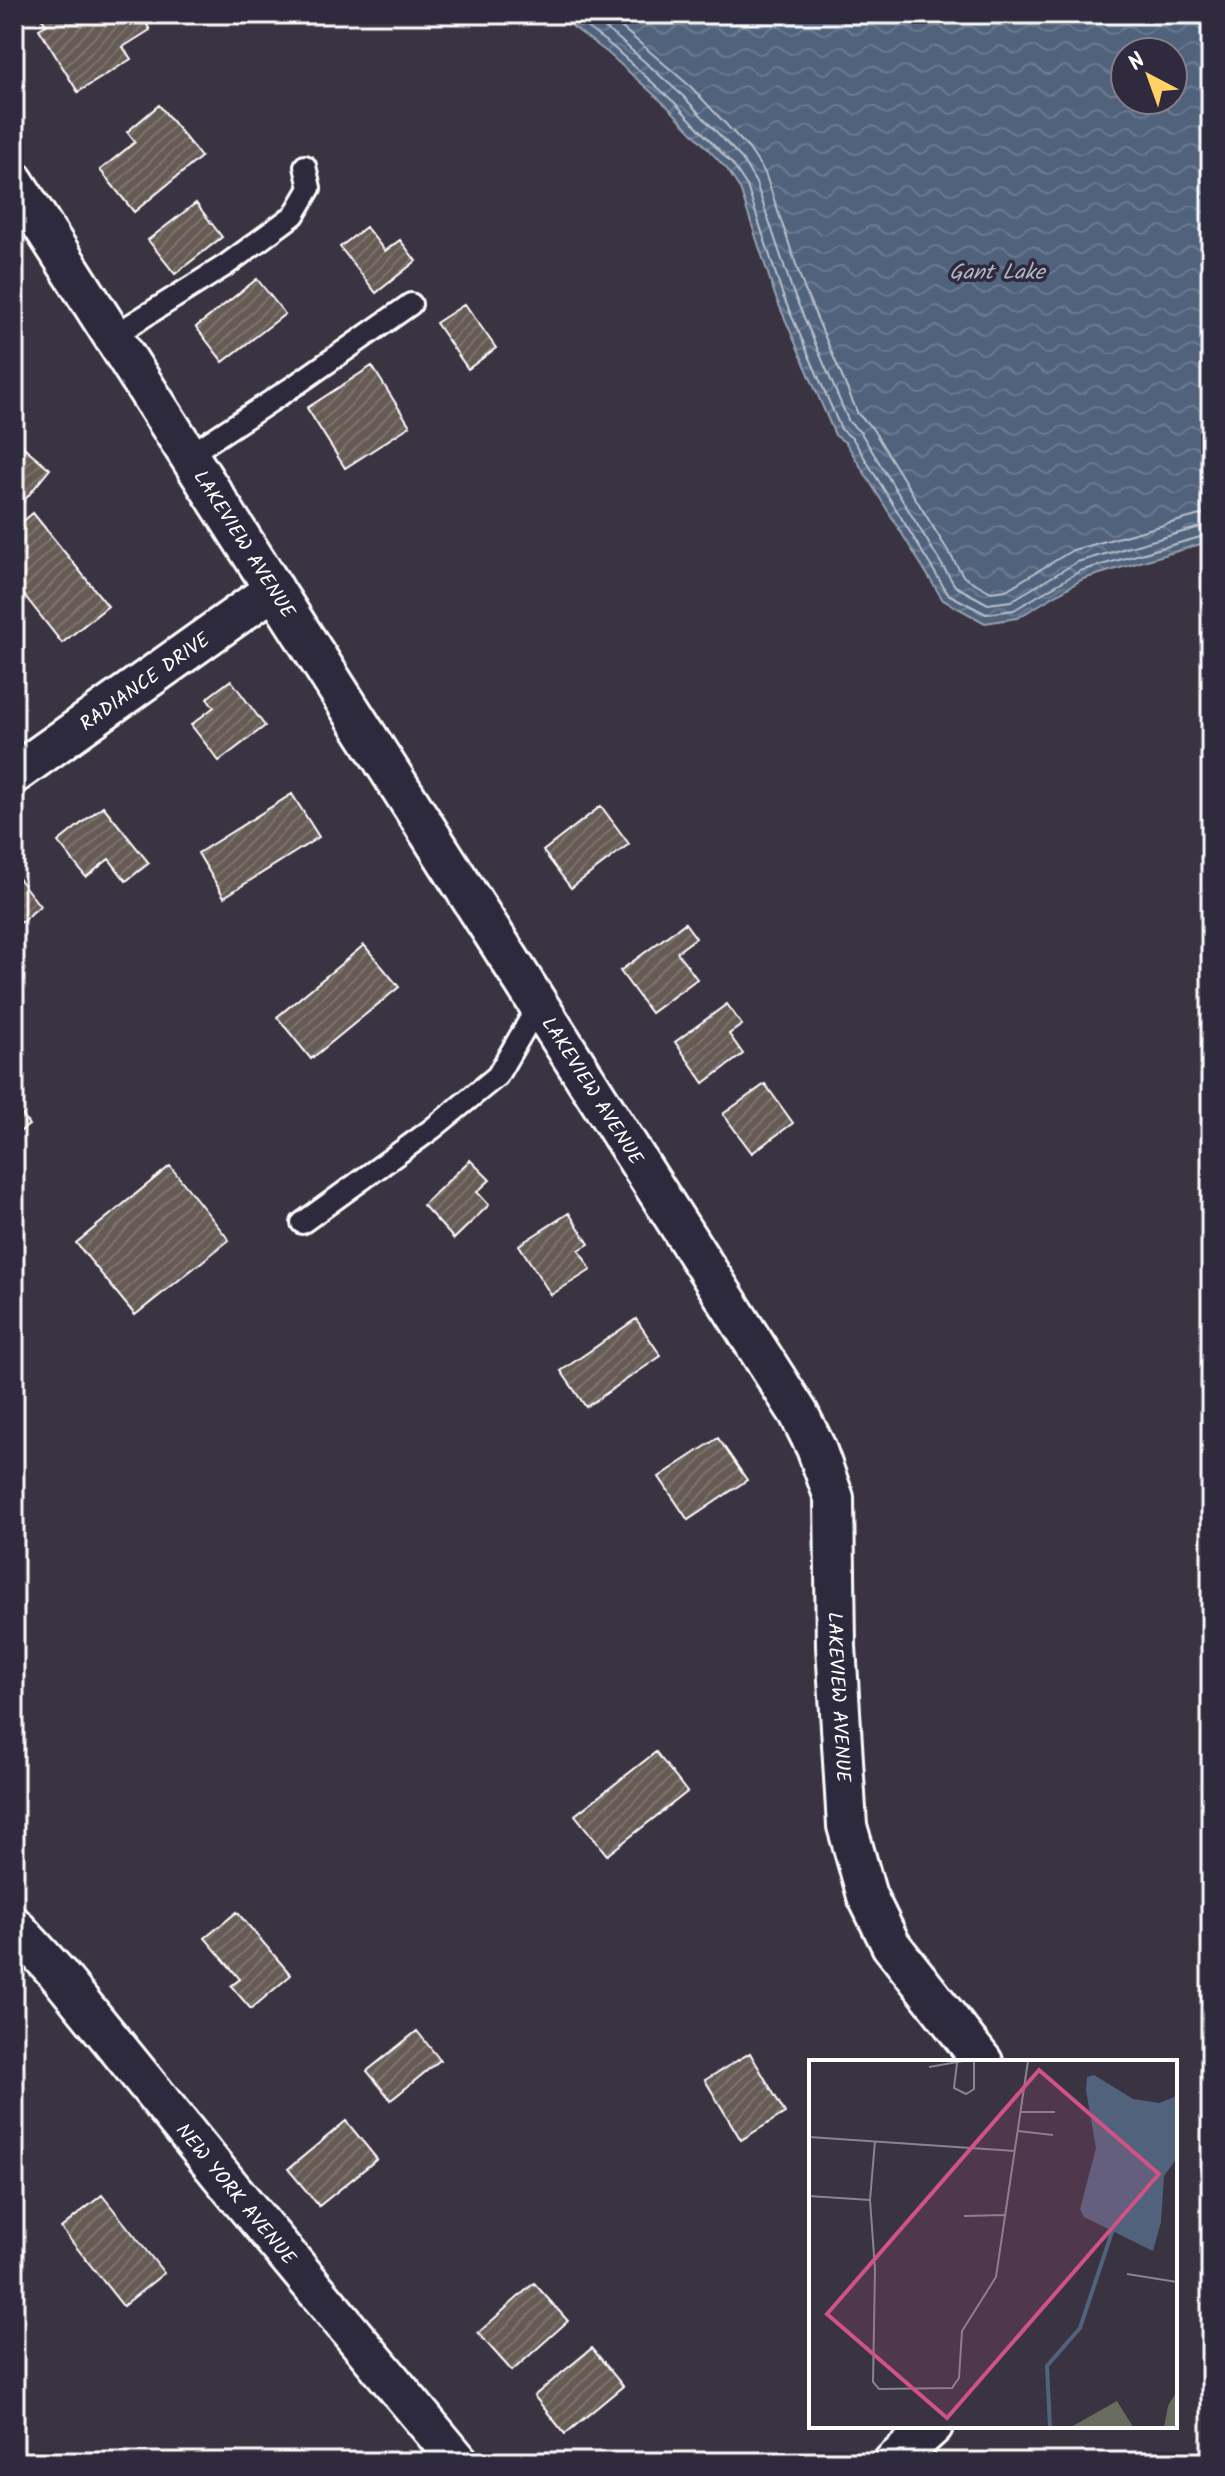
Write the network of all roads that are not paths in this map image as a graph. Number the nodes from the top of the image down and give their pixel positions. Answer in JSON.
{"nodes":[{"id":1,"x":305,"y":166,"type":"dead end"},
{"id":2,"x":14,"y":181,"type":"edge"},
{"id":3,"x":411,"y":304,"type":"dead end"},
{"id":4,"x":113,"y":336,"type":"junction"},
{"id":5,"x":189,"y":455,"type":"junction"},
{"id":6,"x":274,"y":589,"type":"junction"},
{"id":7,"x":14,"y":774,"type":"edge"},
{"id":8,"x":539,"y":1004,"type":"junction"},
{"id":9,"x":302,"y":1223,"type":"dead end"},
{"id":10,"x":14,"y":1926,"type":"edge"},
{"id":11,"x":981,"y":2060,"type":"edge"},
{"id":12,"x":931,"y":2428,"type":"edge"},
{"id":13,"x":459,"y":2462,"type":"edge"},
{"id":14,"x":893,"y":2462,"type":"edge"}],
"edges":[{"from":1,"to":4,"type":"lane"},
{"from":2,"to":4,"type":"street","name":"LAKEVIEW AVENUE"},
{"from":3,"to":5,"type":"lane"},
{"from":4,"to":5,"type":"street","name":"LAKEVIEW AVENUE"},
{"from":5,"to":6,"type":"street","name":"LAKEVIEW AVENUE"},
{"from":6,"to":7,"type":"street","name":"RADIANCE DRIVE"},
{"from":6,"to":8,"type":"street","name":"LAKEVIEW AVENUE"},
{"from":8,"to":9,"type":"lane"},
{"from":8,"to":11,"type":"street","name":"LAKEVIEW AVENUE"},
{"from":10,"to":13,"type":"street","name":"NEW YORK AVENUE"},
{"from":12,"to":14,"type":"street"}]}
